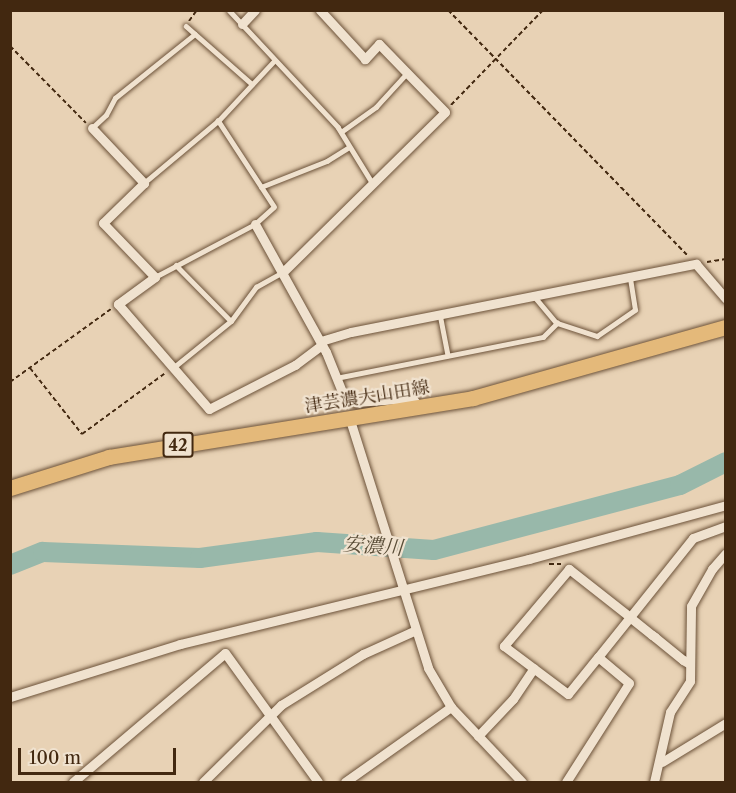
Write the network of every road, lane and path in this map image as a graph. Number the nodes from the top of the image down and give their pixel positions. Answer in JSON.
{"nodes":[{"id":1,"x":197,"y":10,"type":"edge"},
{"id":2,"x":229,"y":10,"type":"edge"},
{"id":3,"x":255,"y":10,"type":"edge"},
{"id":4,"x":320,"y":10,"type":"edge"},
{"id":5,"x":448,"y":10,"type":"edge"},
{"id":6,"x":543,"y":10,"type":"edge"},
{"id":7,"x":242,"y":24,"type":"junction"},
{"id":8,"x":186,"y":26,"type":"joint"},
{"id":9,"x":195,"y":34,"type":"junction"},
{"id":10,"x":10,"y":46,"type":"edge"},
{"id":11,"x":495,"y":58,"type":"junction"},
{"id":12,"x":274,"y":61,"type":"junction"},
{"id":13,"x":408,"y":73,"type":"junction"},
{"id":14,"x":252,"y":84,"type":"junction"},
{"id":15,"x":445,"y":112,"type":"junction"},
{"id":16,"x":218,"y":120,"type":"junction"},
{"id":17,"x":92,"y":128,"type":"junction"},
{"id":18,"x":341,"y":132,"type":"junction"},
{"id":19,"x":349,"y":147,"type":"junction"},
{"id":20,"x":144,"y":183,"type":"junction"},
{"id":21,"x":373,"y":184,"type":"junction"},
{"id":22,"x":261,"y":187,"type":"junction"},
{"id":23,"x":255,"y":224,"type":"junction"},
{"id":24,"x":726,"y":259,"type":"edge"},
{"id":25,"x":696,"y":264,"type":"junction"},
{"id":26,"x":176,"y":265,"type":"junction"},
{"id":27,"x":284,"y":271,"type":"junction"},
{"id":28,"x":155,"y":277,"type":"junction"},
{"id":29,"x":630,"y":277,"type":"junction"},
{"id":30,"x":534,"y":296,"type":"junction"},
{"id":31,"x":726,"y":299,"type":"edge"},
{"id":32,"x":118,"y":304,"type":"junction"},
{"id":33,"x":440,"y":314,"type":"junction"},
{"id":34,"x":231,"y":321,"type":"junction"},
{"id":35,"x":557,"y":323,"type":"junction"},
{"id":36,"x":726,"y":327,"type":"edge"},
{"id":37,"x":321,"y":343,"type":"junction"},
{"id":38,"x":448,"y":356,"type":"junction"},
{"id":39,"x":174,"y":367,"type":"junction"},
{"id":40,"x":30,"y":368,"type":"junction"},
{"id":41,"x":336,"y":378,"type":"junction"},
{"id":42,"x":10,"y":382,"type":"edge"},
{"id":43,"x":421,"y":409,"type":"junction"},
{"id":44,"x":352,"y":425,"type":"junction"},
{"id":45,"x":10,"y":488,"type":"edge"},
{"id":46,"x":726,"y":505,"type":"edge"},
{"id":47,"x":725,"y":527,"type":"edge"},
{"id":48,"x":726,"y":553,"type":"edge"},
{"id":49,"x":406,"y":587,"type":"junction"},
{"id":50,"x":630,"y":617,"type":"junction"},
{"id":51,"x":414,"y":630,"type":"junction"},
{"id":52,"x":598,"y":657,"type":"junction"},
{"id":53,"x":690,"y":664,"type":"junction"},
{"id":54,"x":534,"y":668,"type":"junction"},
{"id":55,"x":10,"y":697,"type":"edge"},
{"id":56,"x":451,"y":706,"type":"junction"},
{"id":57,"x":270,"y":714,"type":"junction"},
{"id":58,"x":726,"y":723,"type":"edge"},
{"id":59,"x":478,"y":736,"type":"junction"},
{"id":60,"x":662,"y":762,"type":"junction"},
{"id":61,"x":74,"y":783,"type":"edge"},
{"id":62,"x":203,"y":783,"type":"edge"},
{"id":63,"x":318,"y":783,"type":"edge"},
{"id":64,"x":345,"y":783,"type":"edge"},
{"id":65,"x":522,"y":783,"type":"edge"},
{"id":66,"x":566,"y":783,"type":"edge"},
{"id":67,"x":654,"y":783,"type":"edge"}],
"edges":[{"from":1,"to":8,"type":"path"},
{"from":2,"to":7,"type":"lane"},
{"from":3,"to":7,"type":"street"},
{"from":4,"to":13,"type":"street"},
{"from":5,"to":11,"type":"path"},
{"from":6,"to":11,"type":"path"},
{"from":7,"to":12,"type":"lane"},
{"from":8,"to":9,"type":"lane"},
{"from":9,"to":14,"type":"lane"},
{"from":9,"to":17,"type":"lane"},
{"from":10,"to":17,"type":"path"},
{"from":11,"to":15,"type":"path"},
{"from":11,"to":25,"type":"path"},
{"from":12,"to":14,"type":"lane"},
{"from":12,"to":18,"type":"lane"},
{"from":13,"to":15,"type":"street"},
{"from":13,"to":18,"type":"lane"},
{"from":14,"to":16,"type":"lane"},
{"from":15,"to":21,"type":"street"},
{"from":16,"to":20,"type":"lane"},
{"from":16,"to":22,"type":"lane"},
{"from":17,"to":20,"type":"street"},
{"from":18,"to":19,"type":"lane"},
{"from":19,"to":21,"type":"lane"},
{"from":19,"to":22,"type":"lane"},
{"from":20,"to":28,"type":"street"},
{"from":21,"to":27,"type":"street"},
{"from":22,"to":23,"type":"lane"},
{"from":23,"to":26,"type":"lane"},
{"from":23,"to":27,"type":"street"},
{"from":24,"to":25,"type":"path"},
{"from":25,"to":29,"type":"street"},
{"from":25,"to":31,"type":"street"},
{"from":26,"to":28,"type":"lane"},
{"from":26,"to":34,"type":"lane"},
{"from":27,"to":34,"type":"lane"},
{"from":27,"to":37,"type":"street"},
{"from":28,"to":32,"type":"street"},
{"from":29,"to":30,"type":"street"},
{"from":29,"to":35,"type":"lane"},
{"from":30,"to":33,"type":"street"},
{"from":30,"to":35,"type":"lane"},
{"from":32,"to":39,"type":"street"},
{"from":32,"to":40,"type":"path"},
{"from":33,"to":37,"type":"street"},
{"from":33,"to":38,"type":"lane"},
{"from":34,"to":39,"type":"lane"},
{"from":35,"to":38,"type":"lane"},
{"from":36,"to":43,"type":"main road","name":"津芸濃大山田線","number":"42"},
{"from":37,"to":39,"type":"street"},
{"from":37,"to":41,"type":"street"},
{"from":38,"to":41,"type":"lane"},
{"from":39,"to":40,"type":"path"},
{"from":40,"to":42,"type":"path"},
{"from":41,"to":43,"type":"street"},
{"from":43,"to":44,"type":"main road","name":"津芸濃大山田線","number":"42"},
{"from":44,"to":45,"type":"main road","name":"津芸濃大山田線","number":"42"},
{"from":44,"to":49,"type":"street"},
{"from":46,"to":49,"type":"street"},
{"from":47,"to":50,"type":"street"},
{"from":48,"to":53,"type":"street"},
{"from":49,"to":51,"type":"street"},
{"from":49,"to":55,"type":"street"},
{"from":50,"to":52,"type":"street"},
{"from":50,"to":53,"type":"street"},
{"from":50,"to":54,"type":"street"},
{"from":51,"to":56,"type":"street"},
{"from":51,"to":57,"type":"street"},
{"from":52,"to":54,"type":"street"},
{"from":52,"to":66,"type":"street"},
{"from":53,"to":60,"type":"street"},
{"from":54,"to":59,"type":"street"},
{"from":56,"to":59,"type":"street"},
{"from":56,"to":64,"type":"street"},
{"from":57,"to":61,"type":"street"},
{"from":57,"to":62,"type":"street"},
{"from":57,"to":63,"type":"street"},
{"from":58,"to":60,"type":"street"},
{"from":59,"to":65,"type":"street"},
{"from":60,"to":67,"type":"street"}]}
